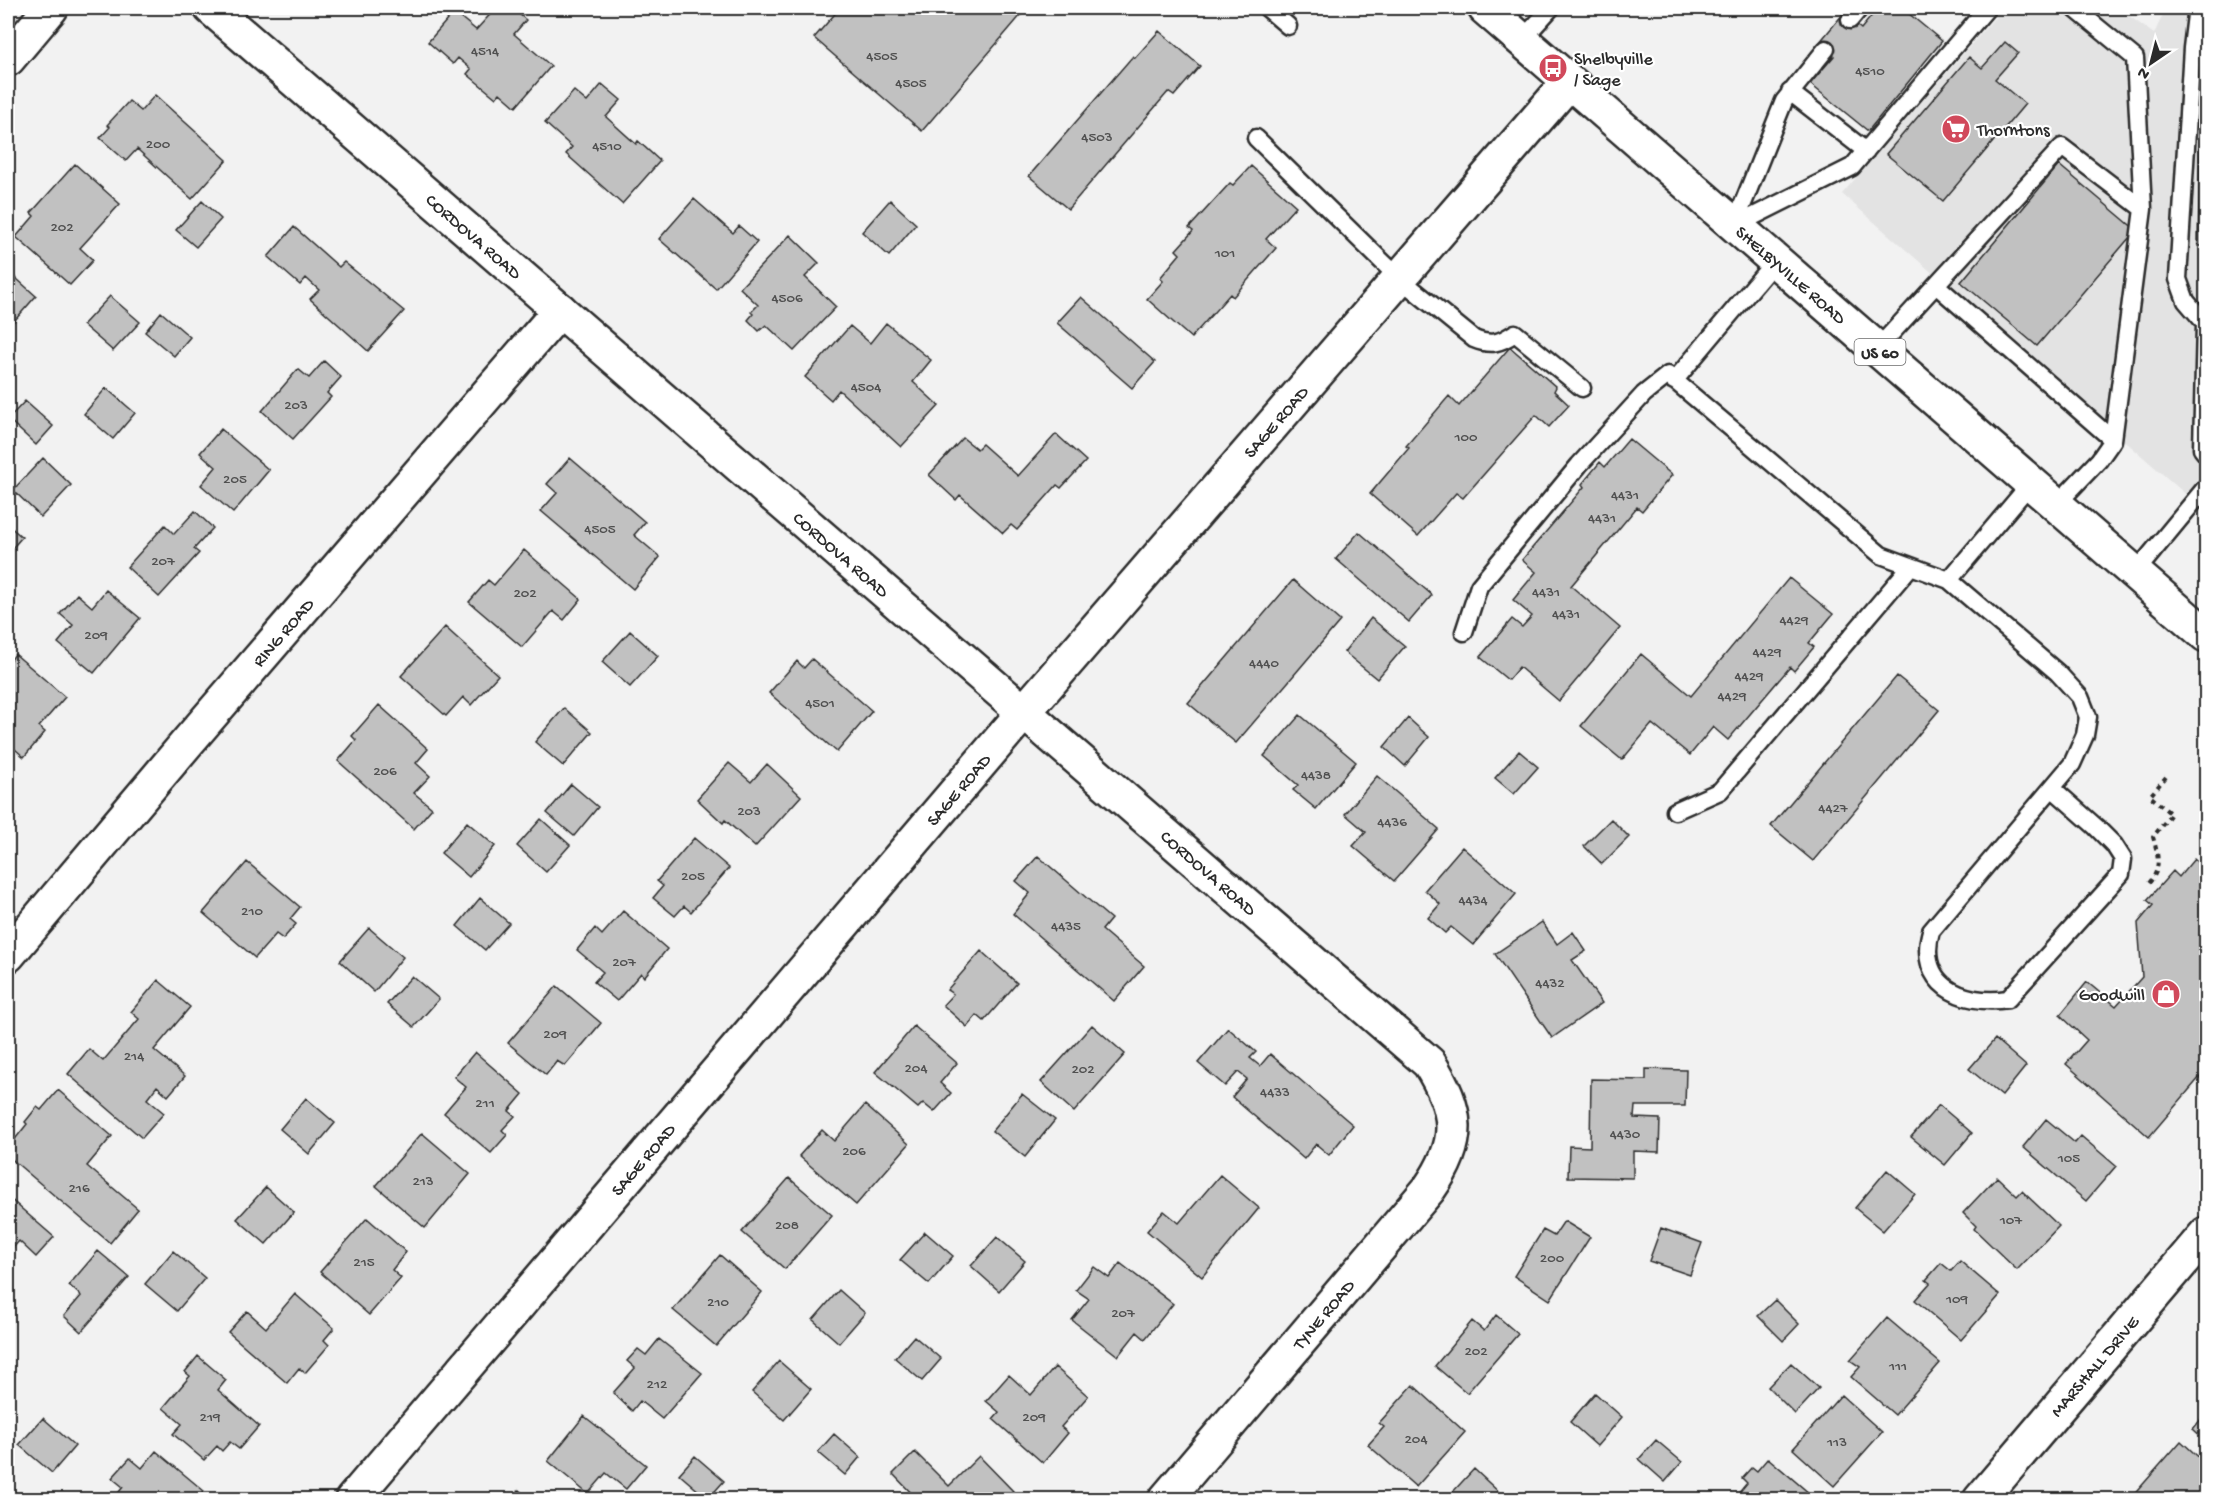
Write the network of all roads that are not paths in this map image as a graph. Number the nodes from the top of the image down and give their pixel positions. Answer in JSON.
{"nodes":[{"id":1,"x":51,"y":8,"type":"edge"},
{"id":2,"x":211,"y":8,"type":"edge"},
{"id":3,"x":1267,"y":8,"type":"edge"},
{"id":4,"x":1485,"y":8,"type":"edge"},
{"id":5,"x":1551,"y":8,"type":"edge"},
{"id":6,"x":1987,"y":8,"type":"edge"},
{"id":7,"x":2074,"y":8,"type":"edge"},
{"id":8,"x":2204,"y":8,"type":"edge"},
{"id":9,"x":1288,"y":26,"type":"dead end"},
{"id":10,"x":1522,"y":40,"type":"junction"},
{"id":11,"x":1826,"y":49,"type":"dead end"},
{"id":12,"x":8,"y":59,"type":"edge"},
{"id":13,"x":1569,"y":82,"type":"junction"},
{"id":14,"x":1791,"y":92,"type":"junction"},
{"id":15,"x":1256,"y":138,"type":"dead end"},
{"id":16,"x":1866,"y":151,"type":"junction"},
{"id":17,"x":2143,"y":209,"type":"junction"},
{"id":18,"x":1734,"y":226,"type":"junction"},
{"id":19,"x":1774,"y":261,"type":"junction"},
{"id":20,"x":1399,"y":278,"type":"junction"},
{"id":21,"x":1936,"y":285,"type":"junction"},
{"id":22,"x":560,"y":310,"type":"junction"},
{"id":23,"x":2206,"y":323,"type":"edge"},
{"id":24,"x":1877,"y":349,"type":"junction"},
{"id":25,"x":1674,"y":381,"type":"junction"},
{"id":26,"x":1582,"y":388,"type":"dead end"},
{"id":27,"x":2113,"y":440,"type":"junction"},
{"id":28,"x":2206,"y":454,"type":"edge"},
{"id":29,"x":2031,"y":483,"type":"junction"},
{"id":30,"x":2206,"y":487,"type":"edge"},
{"id":31,"x":2056,"y":505,"type":"junction"},
{"id":32,"x":1911,"y":566,"type":"junction"},
{"id":33,"x":2135,"y":573,"type":"junction"},
{"id":34,"x":1948,"y":580,"type":"junction"},
{"id":35,"x":1464,"y":632,"type":"dead end"},
{"id":36,"x":2206,"y":635,"type":"edge"},
{"id":37,"x":1024,"y":712,"type":"junction"},
{"id":38,"x":2052,"y":788,"type":"junction"},
{"id":39,"x":1675,"y":811,"type":"dead end"},
{"id":40,"x":8,"y":955,"type":"edge"},
{"id":41,"x":1452,"y":1115,"type":"joint"},
{"id":42,"x":2206,"y":1233,"type":"edge"},
{"id":43,"x":352,"y":1500,"type":"edge"},
{"id":44,"x":1165,"y":1500,"type":"edge"},
{"id":45,"x":1980,"y":1500,"type":"edge"}],
"edges":[{"from":1,"to":12,"type":"street"},
{"from":2,"to":22,"type":"street","name":"CORDOVA ROAD"},
{"from":3,"to":9,"type":"lane"},
{"from":4,"to":10,"type":"street","name":"SHELBYVILLE ROAD","number":"US 60"},
{"from":5,"to":10,"type":"lane"},
{"from":6,"to":16,"type":"lane"},
{"from":7,"to":17,"type":"lane"},
{"from":8,"to":23,"type":"lane"},
{"from":10,"to":13,"type":"street","name":"SHELBYVILLE ROAD","number":"US 60"},
{"from":11,"to":14,"type":"lane"},
{"from":13,"to":18,"type":"street","name":"SHELBYVILLE ROAD","number":"US 60"},
{"from":13,"to":20,"type":"street","name":"SAGE ROAD"},
{"from":14,"to":16,"type":"lane"},
{"from":14,"to":18,"type":"lane"},
{"from":15,"to":20,"type":"lane"},
{"from":16,"to":18,"type":"lane"},
{"from":17,"to":21,"type":"lane"},
{"from":17,"to":27,"type":"lane"},
{"from":18,"to":19,"type":"street","name":"SHELBYVILLE ROAD","number":"US 60"},
{"from":19,"to":24,"type":"street","name":"SHELBYVILLE ROAD","number":"US 60"},
{"from":19,"to":25,"type":"lane"},
{"from":20,"to":26,"type":"lane"},
{"from":20,"to":37,"type":"street","name":"SAGE ROAD"},
{"from":21,"to":24,"type":"lane"},
{"from":21,"to":27,"type":"lane"},
{"from":22,"to":37,"type":"street","name":"CORDOVA ROAD"},
{"from":22,"to":40,"type":"street","name":"RING ROAD"},
{"from":23,"to":28,"type":"lane"},
{"from":24,"to":29,"type":"street","name":"SHELBYVILLE ROAD","number":"US 60"},
{"from":25,"to":32,"type":"lane"},
{"from":25,"to":35,"type":"lane"},
{"from":27,"to":31,"type":"lane"},
{"from":29,"to":31,"type":"street","name":"SHELBYVILLE ROAD","number":"US 60"},
{"from":29,"to":34,"type":"lane"},
{"from":30,"to":33,"type":"lane"},
{"from":31,"to":33,"type":"street","name":"SHELBYVILLE ROAD","number":"US 60"},
{"from":32,"to":34,"type":"lane"},
{"from":32,"to":39,"type":"lane"},
{"from":33,"to":36,"type":"street","name":"SHELBYVILLE ROAD","number":"US 60"},
{"from":34,"to":38,"type":"lane"},
{"from":37,"to":41,"type":"street","name":"CORDOVA ROAD"},
{"from":37,"to":43,"type":"street","name":"SAGE ROAD"},
{"from":38,"to":38,"type":"lane"},
{"from":41,"to":44,"type":"street","name":"TYNE ROAD"},
{"from":42,"to":45,"type":"street","name":"MARSHALL DRIVE"}]}
